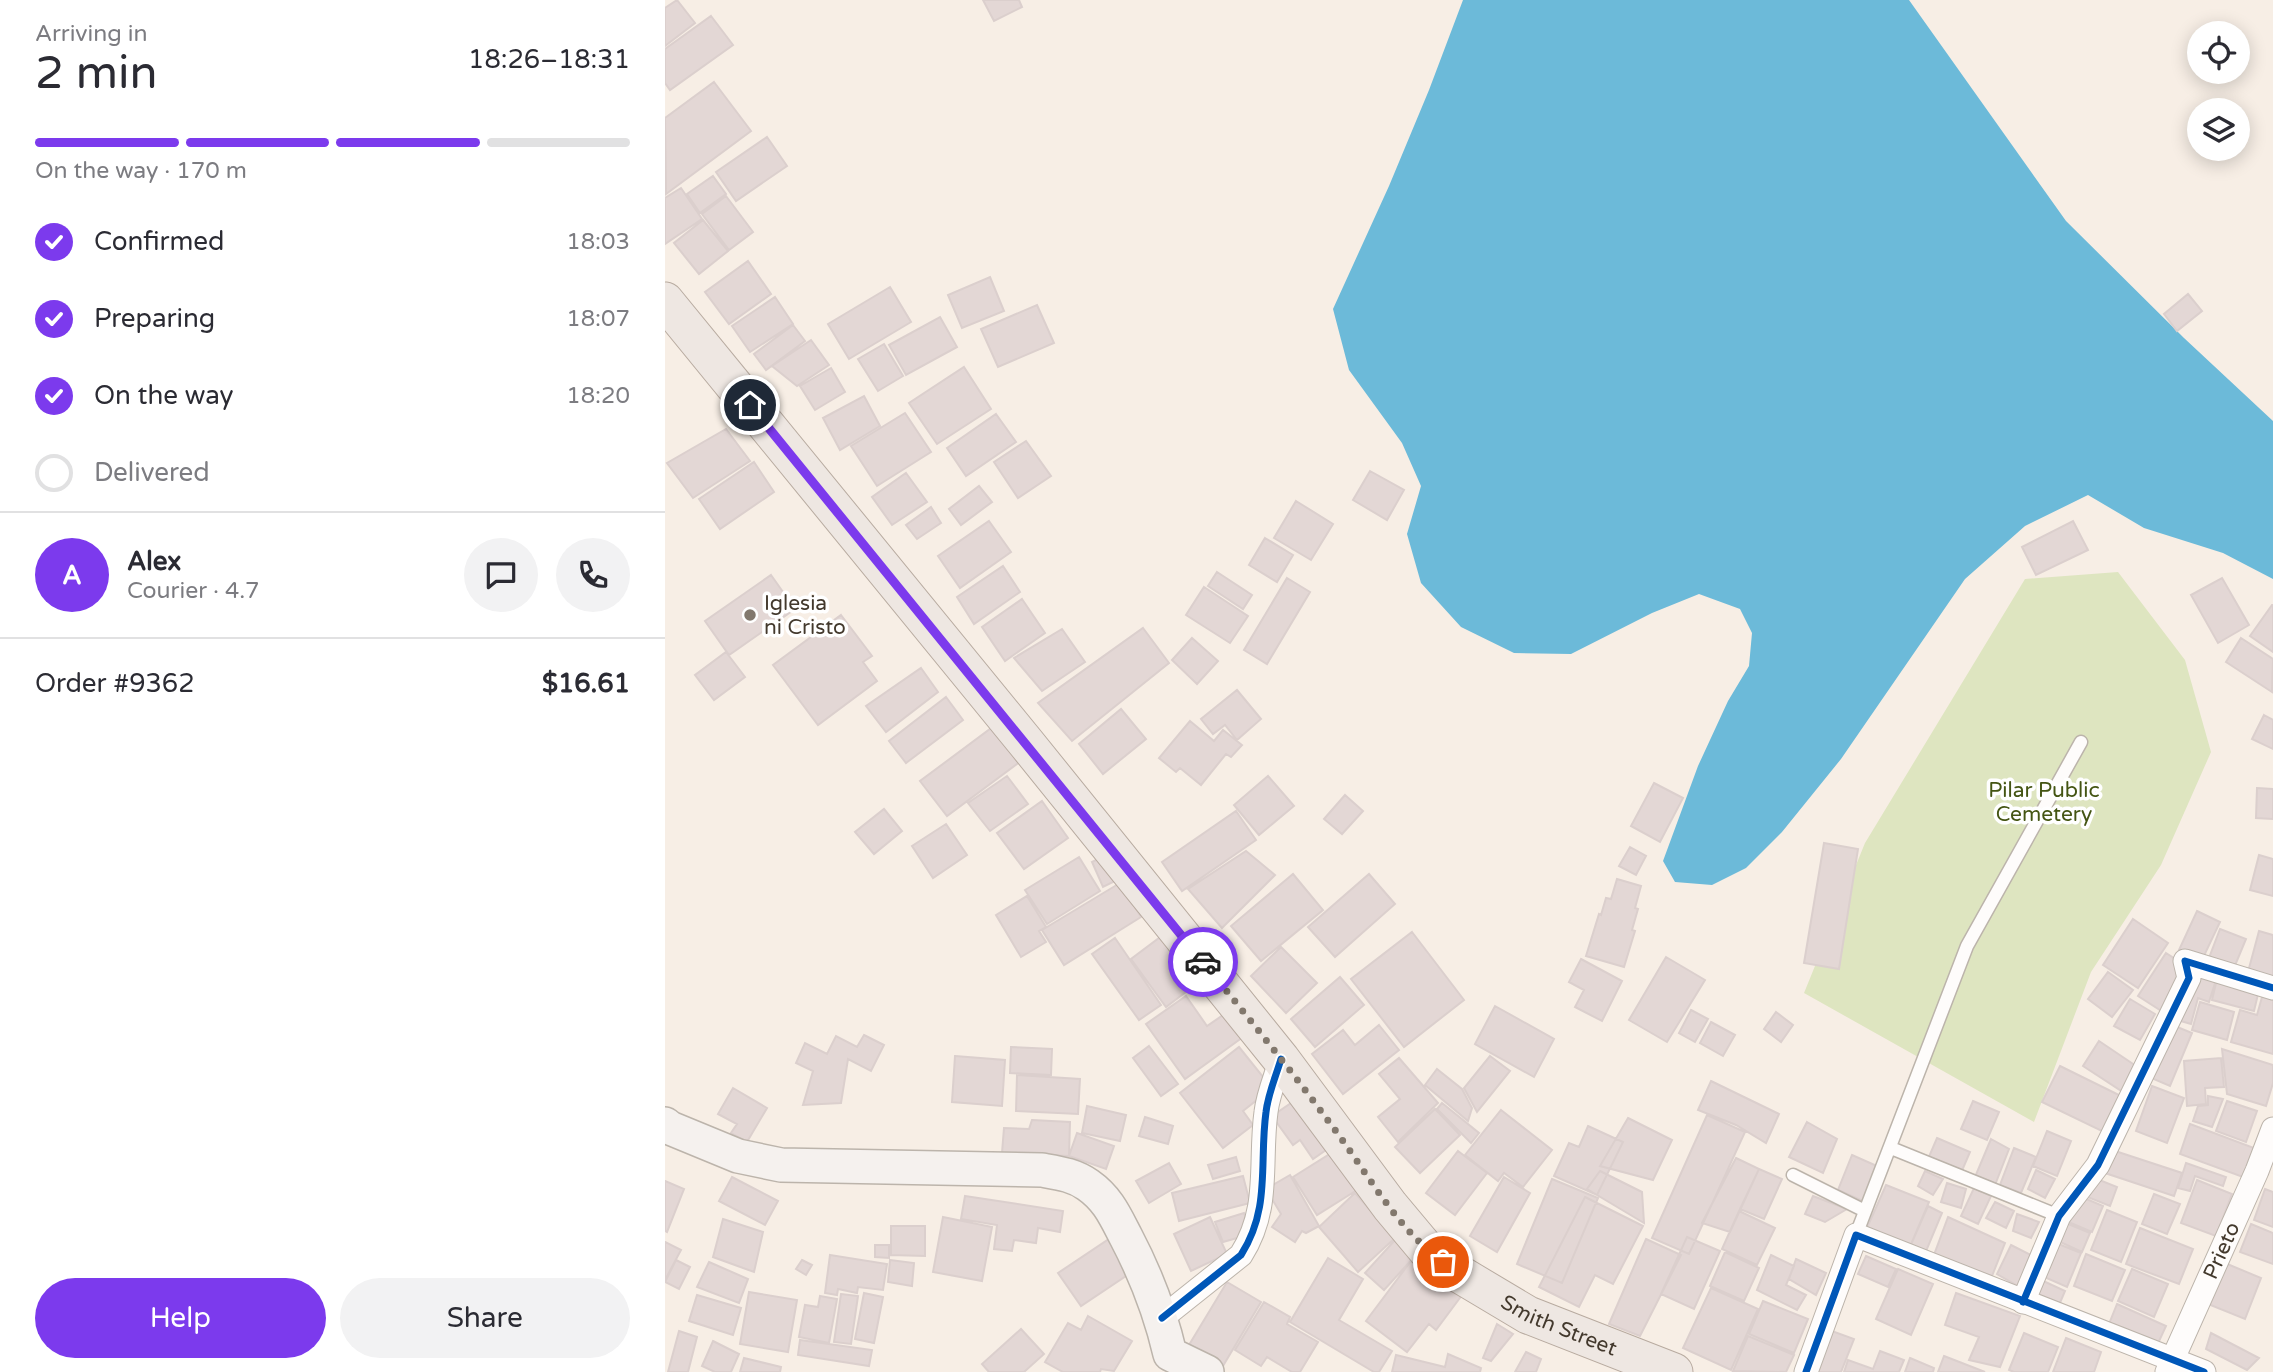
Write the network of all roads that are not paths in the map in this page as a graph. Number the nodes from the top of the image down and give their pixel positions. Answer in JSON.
{"nodes":[{"id":1,"x":665,"y":301,"type":"edge"},
{"id":2,"x":2081,"y":742,"type":"dead end"},
{"id":3,"x":2273,"y":988,"type":"edge"},
{"id":4,"x":1281,"y":1059,"type":"junction"},
{"id":5,"x":665,"y":1124,"type":"edge"},
{"id":6,"x":2273,"y":1129,"type":"edge"},
{"id":7,"x":1891,"y":1148,"type":"junction"},
{"id":8,"x":1793,"y":1175,"type":"dead end"},
{"id":9,"x":2265,"y":1175,"type":"edge"},
{"id":10,"x":1865,"y":1211,"type":"junction"},
{"id":11,"x":2059,"y":1216,"type":"junction"},
{"id":12,"x":1856,"y":1235,"type":"junction"},
{"id":13,"x":2023,"y":1302,"type":"junction"},
{"id":14,"x":1162,"y":1318,"type":"junction"},
{"id":15,"x":1164,"y":1363,"type":"edge"},
{"id":16,"x":2169,"y":1366,"type":"edge"},
{"id":17,"x":1207,"y":1372,"type":"edge"},
{"id":18,"x":1674,"y":1372,"type":"edge"},
{"id":19,"x":1805,"y":1372,"type":"edge"},
{"id":20,"x":2204,"y":1372,"type":"edge"}],
"edges":[{"from":1,"to":4,"type":"main road","name":"Smith Street"},
{"from":2,"to":7,"type":"lane"},
{"from":3,"to":11,"type":"street"},
{"from":4,"to":14,"type":"street"},
{"from":4,"to":18,"type":"main road","name":"Smith Street"},
{"from":5,"to":14,"type":"main road"},
{"from":6,"to":9,"type":"street","name":"Prieto"},
{"from":7,"to":10,"type":"lane"},
{"from":7,"to":11,"type":"lane"},
{"from":8,"to":10,"type":"lane"},
{"from":9,"to":16,"type":"street","name":"Prieto"},
{"from":10,"to":12,"type":"lane"},
{"from":11,"to":13,"type":"street"},
{"from":12,"to":13,"type":"street"},
{"from":12,"to":19,"type":"street"},
{"from":13,"to":16,"type":"street"},
{"from":14,"to":15,"type":"main road"},
{"from":15,"to":17,"type":"main road"},
{"from":16,"to":20,"type":"street"}]}
